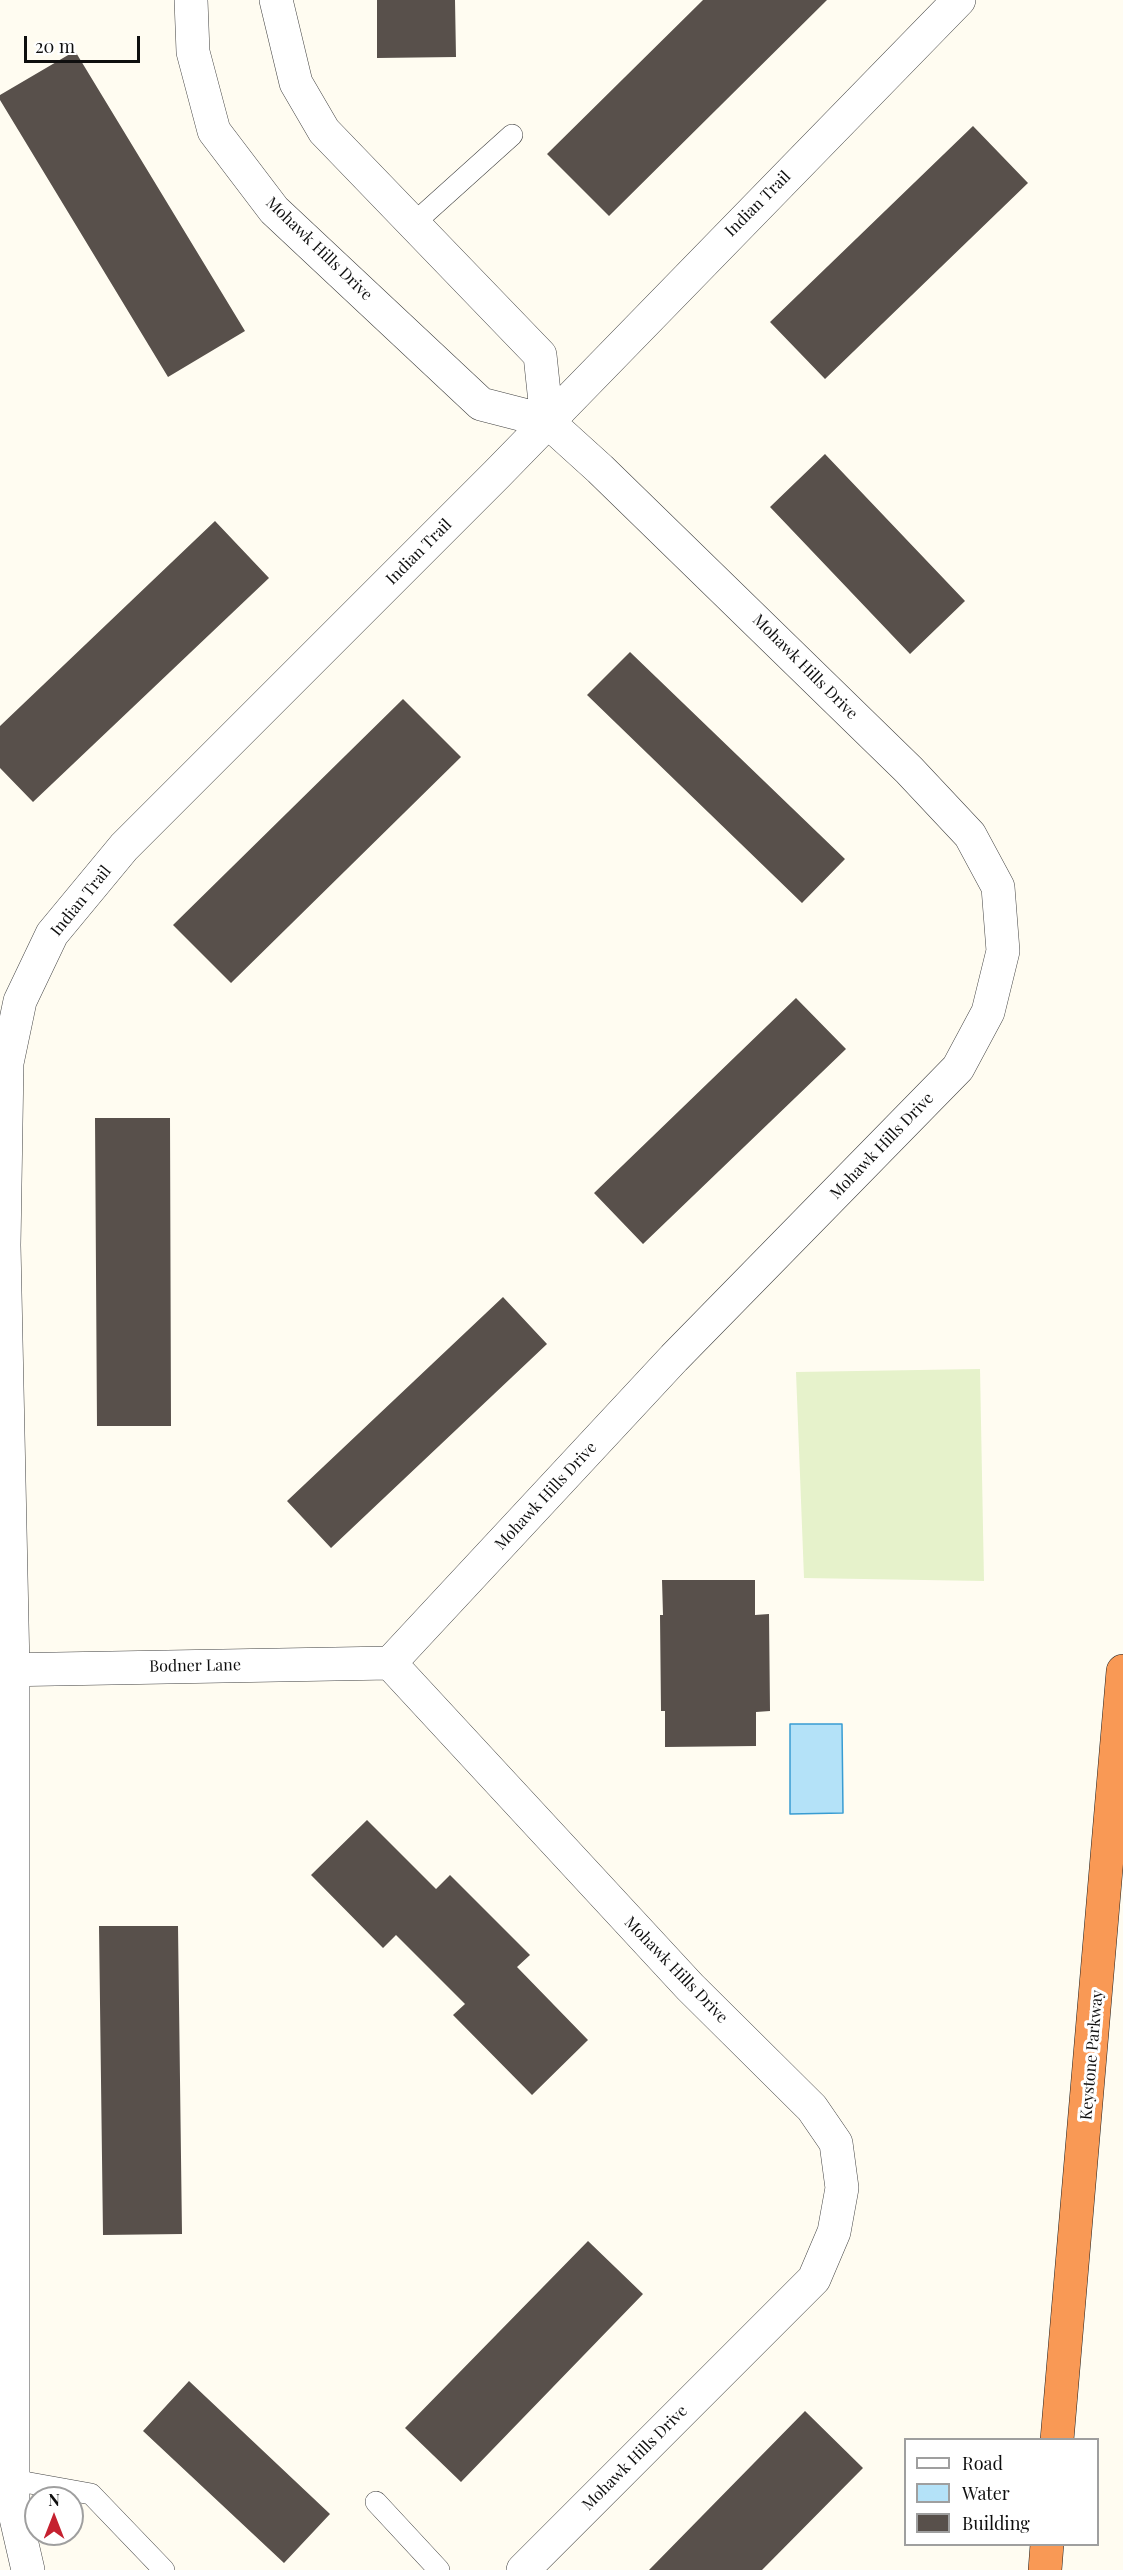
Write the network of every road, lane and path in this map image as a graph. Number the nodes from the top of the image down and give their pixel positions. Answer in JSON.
{"nodes":[{"id":1,"x":191,"y":0,"type":"edge"},
{"id":2,"x":276,"y":0,"type":"edge"},
{"id":3,"x":959,"y":0,"type":"edge"},
{"id":4,"x":512,"y":135,"type":"dead end"},
{"id":5,"x":412,"y":225,"type":"junction"},
{"id":6,"x":547,"y":421,"type":"junction"},
{"id":7,"x":390,"y":1663,"type":"junction"},
{"id":8,"x":6,"y":1669,"type":"edge"},
{"id":9,"x":1123,"y":1671,"type":"edge"},
{"id":10,"x":1057,"y":2438,"type":"edge"},
{"id":11,"x":13,"y":2480,"type":"junction"},
{"id":12,"x":376,"y":2502,"type":"dead end"},
{"id":13,"x":28,"y":2570,"type":"edge"},
{"id":14,"x":164,"y":2570,"type":"edge"},
{"id":15,"x":439,"y":2570,"type":"edge"},
{"id":16,"x":524,"y":2570,"type":"edge"}],
"edges":[{"from":1,"to":6,"type":"street","name":"Mohawk Hills Drive"},
{"from":2,"to":5,"type":"street"},
{"from":3,"to":6,"type":"street","name":"Indian Trail"},
{"from":4,"to":5,"type":"lane"},
{"from":5,"to":6,"type":"street"},
{"from":6,"to":7,"type":"street","name":"Mohawk Hills Drive"},
{"from":6,"to":8,"type":"street","name":"Indian Trail"},
{"from":7,"to":8,"type":"street","name":"Bodner Lane"},
{"from":7,"to":16,"type":"street","name":"Mohawk Hills Drive"},
{"from":8,"to":11,"type":"street","name":"Indian Trail"},
{"from":9,"to":10,"type":"highway","name":"Keystone Parkway"},
{"from":11,"to":13,"type":"street","name":"Indian Trail"},
{"from":11,"to":14,"type":"lane"},
{"from":12,"to":15,"type":"lane"}]}
